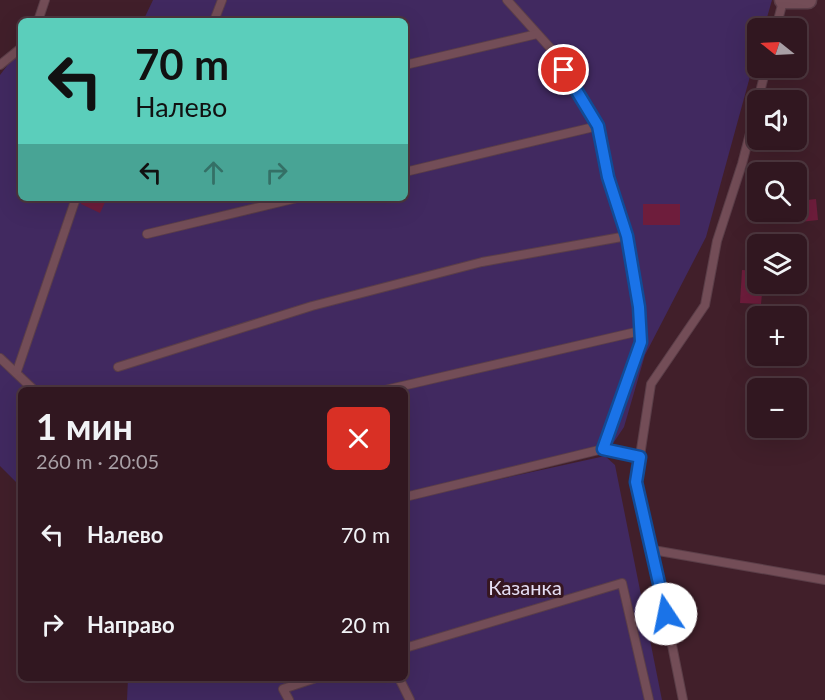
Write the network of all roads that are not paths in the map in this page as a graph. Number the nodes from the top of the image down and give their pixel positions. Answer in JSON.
{"nodes":[{"id":1,"x":45,"y":0,"type":"edge"},
{"id":2,"x":222,"y":0,"type":"edge"},
{"id":3,"x":507,"y":0,"type":"edge"},
{"id":4,"x":783,"y":0,"type":"edge"},
{"id":5,"x":808,"y":0,"type":"edge"},
{"id":6,"x":39,"y":18,"type":"edge"},
{"id":7,"x":215,"y":18,"type":"edge"},
{"id":8,"x":778,"y":18,"type":"edge"},
{"id":9,"x":537,"y":34,"type":"junction"},
{"id":10,"x":18,"y":50,"type":"edge"},
{"id":11,"x":408,"y":64,"type":"edge"},
{"id":12,"x":0,"y":65,"type":"edge"},
{"id":13,"x":598,"y":126,"type":"junction"},
{"id":14,"x":747,"y":145,"type":"edge"},
{"id":15,"x":408,"y":171,"type":"edge"},
{"id":16,"x":75,"y":201,"type":"edge"},
{"id":17,"x":284,"y":201,"type":"edge"},
{"id":18,"x":147,"y":234,"type":"dead end"},
{"id":19,"x":627,"y":236,"type":"junction"},
{"id":20,"x":640,"y":331,"type":"junction"},
{"id":21,"x":0,"y":358,"type":"edge"},
{"id":22,"x":118,"y":367,"type":"dead end"},
{"id":23,"x":17,"y":371,"type":"junction"},
{"id":24,"x":31,"y":387,"type":"edge"},
{"id":25,"x":398,"y":387,"type":"edge"},
{"id":26,"x":603,"y":449,"type":"junction"},
{"id":27,"x":640,"y":457,"type":"junction"},
{"id":28,"x":408,"y":496,"type":"edge"},
{"id":29,"x":653,"y":550,"type":"junction"},
{"id":30,"x":825,"y":580,"type":"edge"},
{"id":31,"x":408,"y":647,"type":"edge"},
{"id":32,"x":306,"y":681,"type":"edge"},
{"id":33,"x":400,"y":681,"type":"edge"},
{"id":34,"x":289,"y":700,"type":"edge"},
{"id":35,"x":410,"y":700,"type":"edge"},
{"id":36,"x":649,"y":700,"type":"edge"},
{"id":37,"x":683,"y":700,"type":"edge"}],
"edges":[{"from":1,"to":6,"type":"lane"},
{"from":2,"to":7,"type":"lane"},
{"from":3,"to":9,"type":"lane"},
{"from":4,"to":5,"type":"street"},
{"from":4,"to":8,"type":"lane"},
{"from":9,"to":11,"type":"lane"},
{"from":9,"to":13,"type":"lane"},
{"from":10,"to":12,"type":"lane"},
{"from":13,"to":15,"type":"lane"},
{"from":13,"to":19,"type":"lane"},
{"from":14,"to":27,"type":"lane"},
{"from":16,"to":23,"type":"lane"},
{"from":17,"to":18,"type":"lane"},
{"from":19,"to":20,"type":"lane"},
{"from":19,"to":22,"type":"lane"},
{"from":20,"to":25,"type":"lane"},
{"from":20,"to":26,"type":"lane"},
{"from":21,"to":23,"type":"lane"},
{"from":23,"to":24,"type":"lane"},
{"from":26,"to":27,"type":"lane"},
{"from":26,"to":28,"type":"lane"},
{"from":27,"to":29,"type":"lane"},
{"from":29,"to":30,"type":"lane"},
{"from":29,"to":37,"type":"lane"},
{"from":31,"to":36,"type":"lane"},
{"from":32,"to":34,"type":"lane"},
{"from":33,"to":35,"type":"lane"}]}
